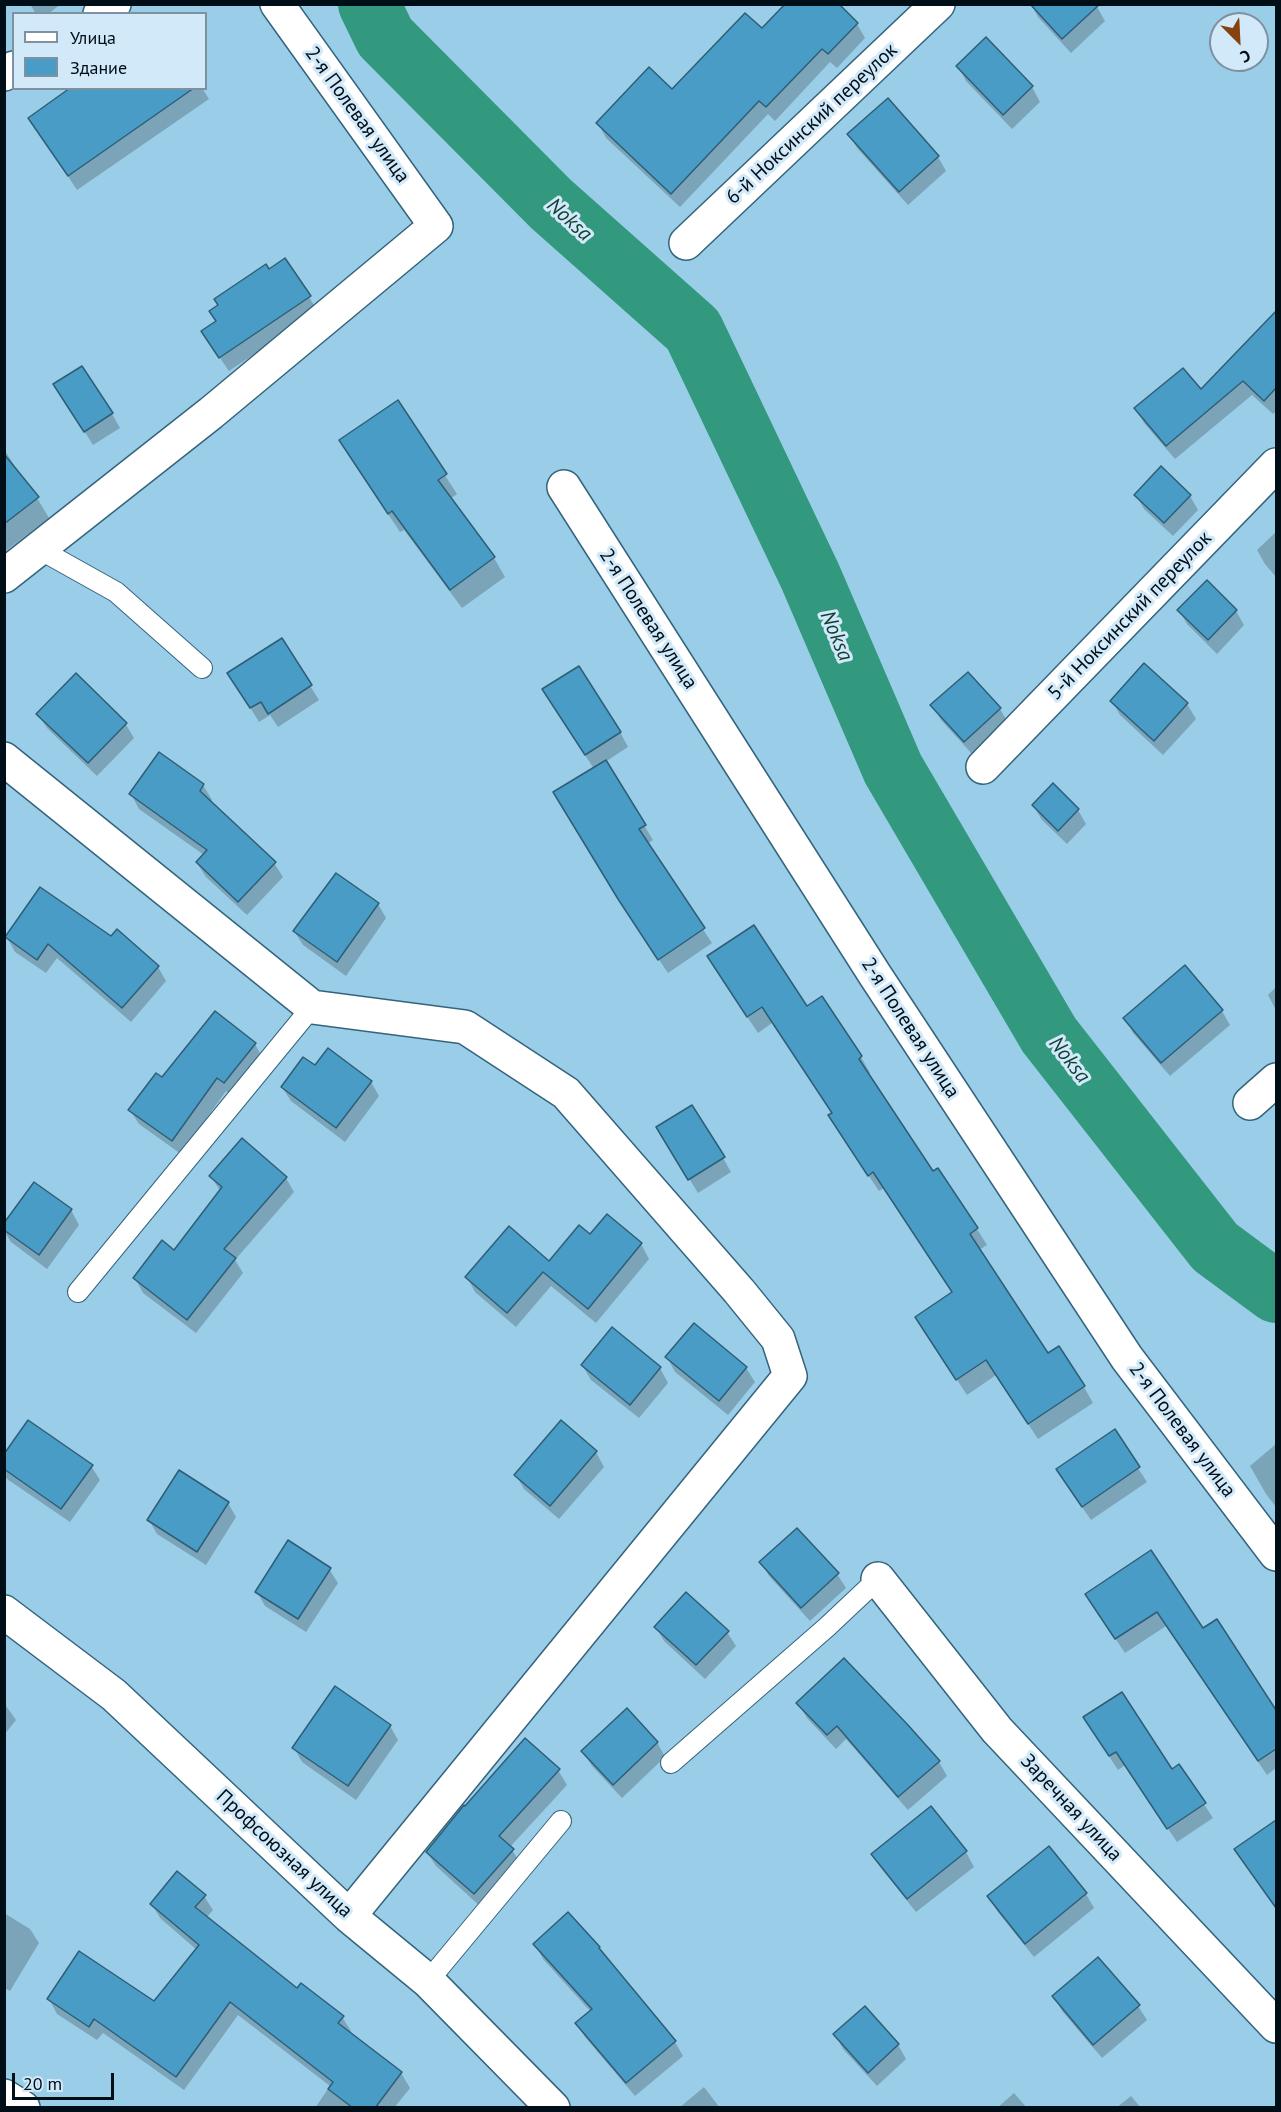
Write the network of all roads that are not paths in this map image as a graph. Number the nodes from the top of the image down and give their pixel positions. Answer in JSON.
{"nodes":[{"id":1,"x":277,"y":4,"type":"edge"},
{"id":2,"x":938,"y":4,"type":"edge"},
{"id":3,"x":686,"y":243,"type":"dead end"},
{"id":4,"x":1276,"y":465,"type":"edge"},
{"id":5,"x":564,"y":487,"type":"dead end"},
{"id":6,"x":39,"y":549,"type":"junction"},
{"id":7,"x":4,"y":576,"type":"edge"},
{"id":8,"x":202,"y":668,"type":"dead end"},
{"id":9,"x":4,"y":759,"type":"edge"},
{"id":10,"x":983,"y":767,"type":"dead end"},
{"id":11,"x":312,"y":1007,"type":"junction"},
{"id":12,"x":1276,"y":1080,"type":"edge"},
{"id":13,"x":1250,"y":1103,"type":"dead end"},
{"id":14,"x":78,"y":1292,"type":"dead end"},
{"id":15,"x":1276,"y":1554,"type":"edge"},
{"id":16,"x":878,"y":1579,"type":"joint"},
{"id":17,"x":4,"y":1612,"type":"edge"},
{"id":18,"x":671,"y":1763,"type":"dead end"},
{"id":19,"x":561,"y":1821,"type":"dead end"},
{"id":20,"x":349,"y":1916,"type":"junction"},
{"id":21,"x":428,"y":1981,"type":"junction"},
{"id":22,"x":1276,"y":2026,"type":"edge"},
{"id":23,"x":4,"y":2096,"type":"edge"},
{"id":24,"x":23,"y":2108,"type":"edge"},
{"id":25,"x":553,"y":2108,"type":"edge"}],
"edges":[{"from":1,"to":6,"type":"street","name":"2-я Полевая улица"},
{"from":2,"to":3,"type":"street","name":"6-й Ноксинский переулок"},
{"from":4,"to":10,"type":"street","name":"5-й Ноксинский переулок"},
{"from":5,"to":15,"type":"street","name":"2-я Полевая улица"},
{"from":6,"to":7,"type":"street"},
{"from":6,"to":8,"type":"lane"},
{"from":9,"to":11,"type":"street"},
{"from":11,"to":14,"type":"lane"},
{"from":11,"to":20,"type":"street"},
{"from":12,"to":13,"type":"street"},
{"from":16,"to":18,"type":"lane"},
{"from":16,"to":22,"type":"street","name":"Заречная улица"},
{"from":17,"to":20,"type":"street","name":"Профсоюзная улица"},
{"from":19,"to":21,"type":"lane"},
{"from":20,"to":21,"type":"street","name":"Профсоюзная улица"},
{"from":21,"to":25,"type":"street","name":"Профсоюзная улица"},
{"from":23,"to":24,"type":"street"}]}
